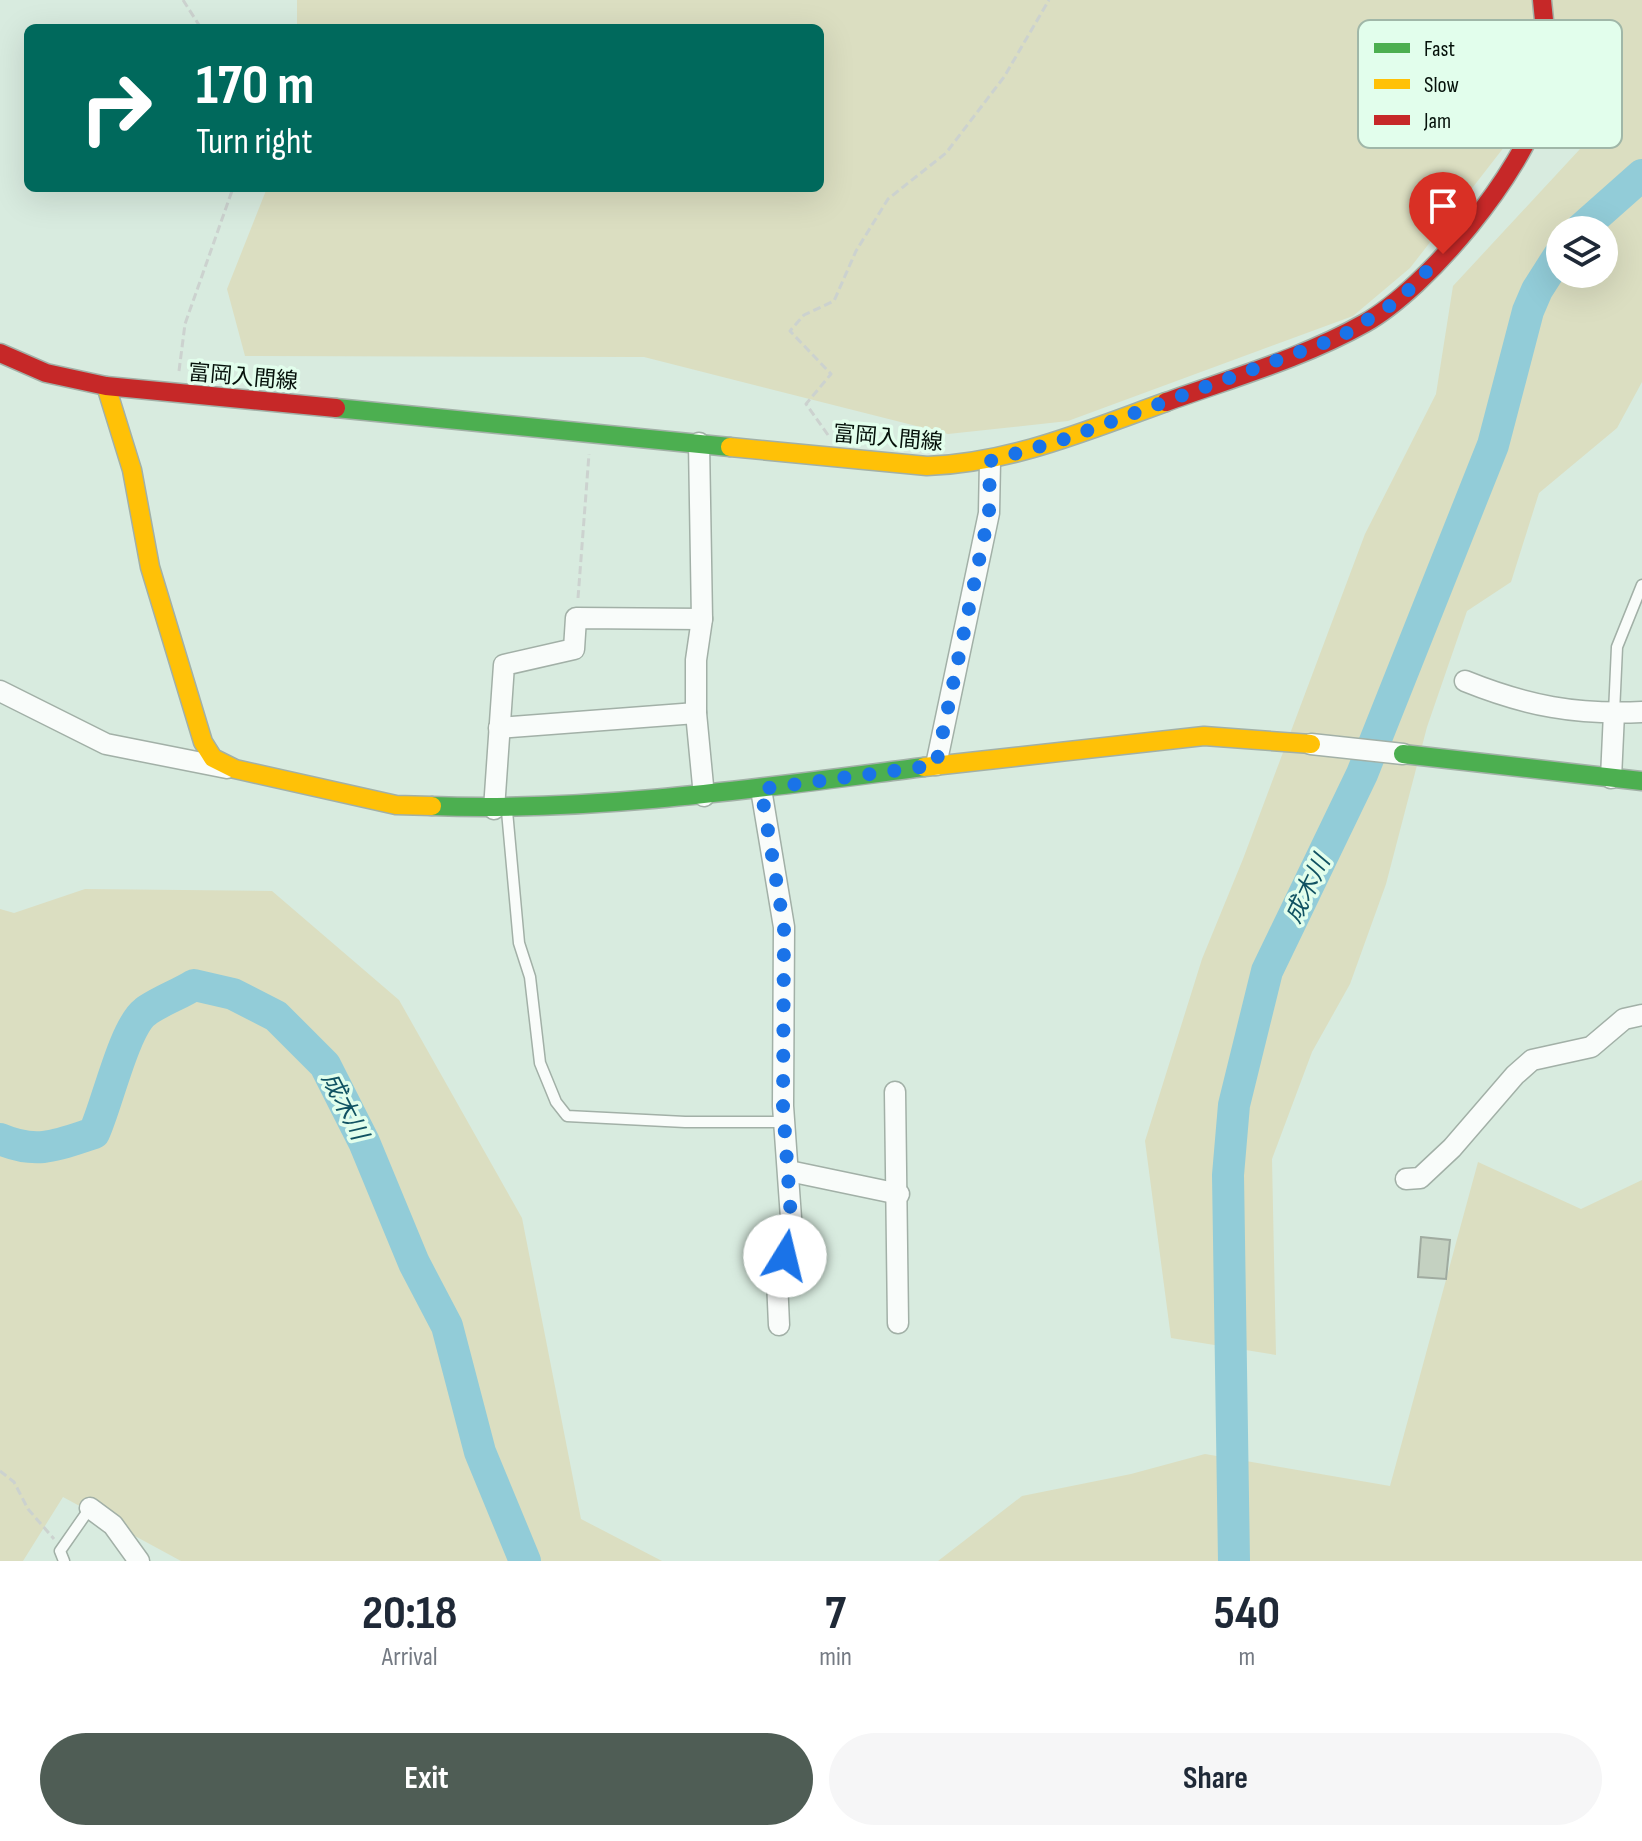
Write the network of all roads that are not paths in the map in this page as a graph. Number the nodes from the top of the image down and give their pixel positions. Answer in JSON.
{"nodes":[{"id":1,"x":1542,"y":0,"type":"edge"},
{"id":2,"x":1543,"y":20,"type":"edge"},
{"id":3,"x":1522,"y":148,"type":"edge"},
{"id":4,"x":0,"y":353,"type":"edge"},
{"id":5,"x":106,"y":386,"type":"junction"},
{"id":6,"x":699,"y":443,"type":"junction"},
{"id":7,"x":990,"y":461,"type":"junction"},
{"id":8,"x":1642,"y":585,"type":"edge"},
{"id":9,"x":702,"y":619,"type":"junction"},
{"id":10,"x":1465,"y":681,"type":"dead end"},
{"id":11,"x":0,"y":691,"type":"edge"},
{"id":12,"x":1642,"y":712,"type":"edge"},
{"id":13,"x":696,"y":713,"type":"junction"},
{"id":14,"x":1614,"y":713,"type":"junction"},
{"id":15,"x":499,"y":728,"type":"junction"},
{"id":16,"x":1311,"y":744,"type":"joint"},
{"id":17,"x":1403,"y":754,"type":"joint"},
{"id":18,"x":936,"y":765,"type":"junction"},
{"id":19,"x":235,"y":769,"type":"junction"},
{"id":20,"x":1611,"y":778,"type":"junction"},
{"id":21,"x":1642,"y":781,"type":"edge"},
{"id":22,"x":761,"y":789,"type":"junction"},
{"id":23,"x":704,"y":796,"type":"junction"},
{"id":24,"x":500,"y":809,"type":"junction"},
{"id":25,"x":1642,"y":1015,"type":"edge"},
{"id":26,"x":895,"y":1092,"type":"dead end"},
{"id":27,"x":784,"y":1122,"type":"junction"},
{"id":28,"x":789,"y":1171,"type":"junction"},
{"id":29,"x":1406,"y":1179,"type":"dead end"},
{"id":30,"x":899,"y":1194,"type":"junction"},
{"id":31,"x":898,"y":1323,"type":"dead end"},
{"id":32,"x":779,"y":1325,"type":"dead end"},
{"id":33,"x":90,"y":1508,"type":"joint"},
{"id":34,"x":64,"y":1561,"type":"edge"},
{"id":35,"x":139,"y":1561,"type":"edge"}],
"edges":[{"from":1,"to":2,"type":"main road","name":"富岡入間線"},
{"from":3,"to":7,"type":"main road","name":"富岡入間線"},
{"from":4,"to":5,"type":"main road","name":"富岡入間線"},
{"from":5,"to":6,"type":"main road","name":"富岡入間線"},
{"from":5,"to":19,"type":"main road"},
{"from":6,"to":7,"type":"main road","name":"富岡入間線"},
{"from":6,"to":9,"type":"street"},
{"from":7,"to":18,"type":"street"},
{"from":8,"to":14,"type":"lane"},
{"from":9,"to":13,"type":"street"},
{"from":9,"to":15,"type":"street"},
{"from":10,"to":14,"type":"street"},
{"from":11,"to":19,"type":"street"},
{"from":12,"to":14,"type":"street"},
{"from":13,"to":15,"type":"street"},
{"from":13,"to":23,"type":"street"},
{"from":14,"to":20,"type":"street"},
{"from":15,"to":24,"type":"street"},
{"from":16,"to":17,"type":"street"},
{"from":16,"to":18,"type":"main road"},
{"from":17,"to":20,"type":"main road"},
{"from":18,"to":22,"type":"main road"},
{"from":19,"to":24,"type":"main road"},
{"from":20,"to":21,"type":"main road"},
{"from":22,"to":23,"type":"main road"},
{"from":22,"to":27,"type":"street"},
{"from":23,"to":24,"type":"main road"},
{"from":24,"to":27,"type":"lane"},
{"from":25,"to":29,"type":"street"},
{"from":26,"to":30,"type":"street"},
{"from":27,"to":28,"type":"street"},
{"from":28,"to":30,"type":"street"},
{"from":28,"to":32,"type":"street"},
{"from":30,"to":31,"type":"street"},
{"from":33,"to":34,"type":"lane"},
{"from":33,"to":35,"type":"street"}]}
